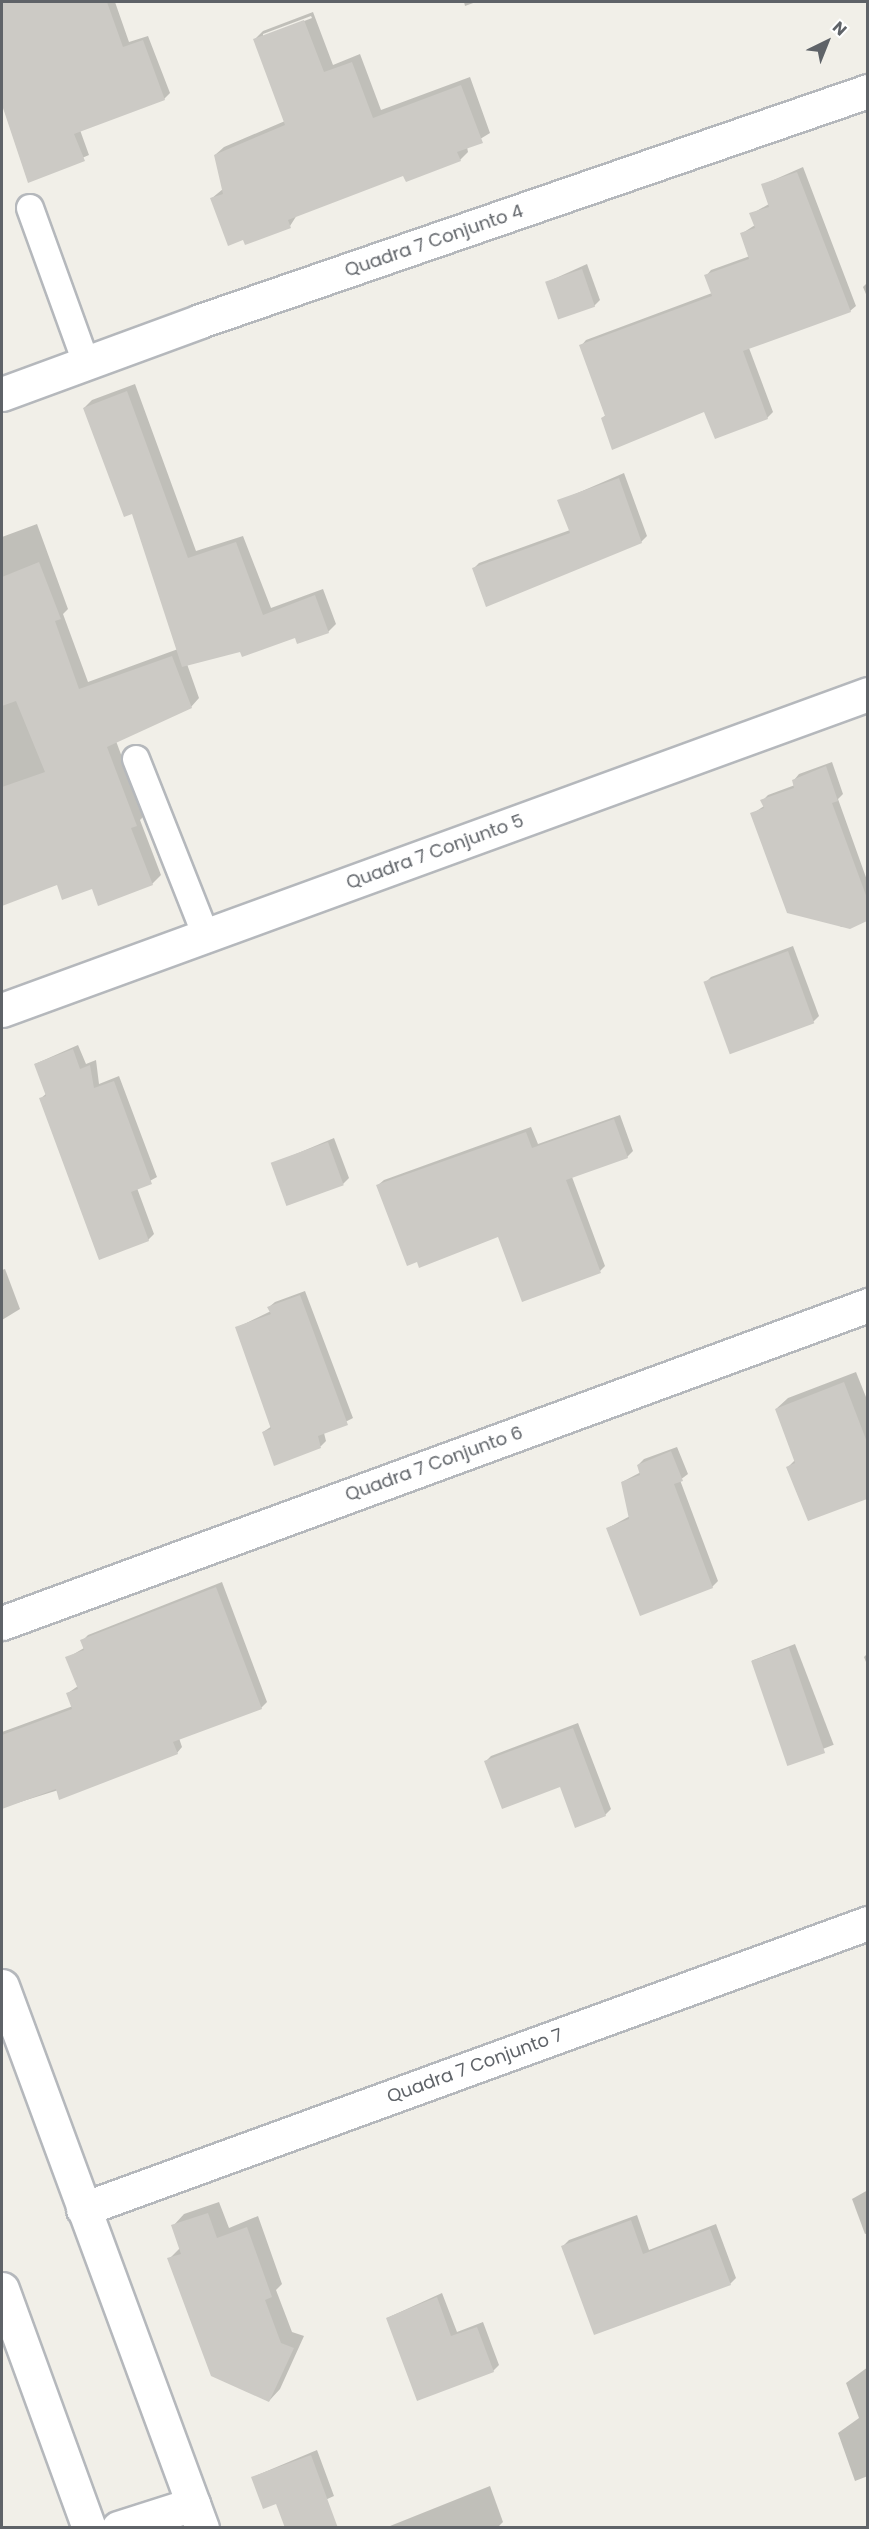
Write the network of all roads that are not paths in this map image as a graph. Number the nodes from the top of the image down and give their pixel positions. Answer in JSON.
{"nodes":[{"id":1,"x":867,"y":91,"type":"edge"},
{"id":2,"x":30,"y":208,"type":"dead end"},
{"id":3,"x":86,"y":363,"type":"junction"},
{"id":4,"x":2,"y":394,"type":"edge"},
{"id":5,"x":867,"y":694,"type":"edge"},
{"id":6,"x":136,"y":759,"type":"dead end"},
{"id":7,"x":206,"y":936,"type":"junction"},
{"id":8,"x":2,"y":1010,"type":"edge"},
{"id":9,"x":867,"y":1305,"type":"edge"},
{"id":10,"x":2,"y":1623,"type":"edge"},
{"id":11,"x":867,"y":1923,"type":"edge"},
{"id":12,"x":2,"y":1986,"type":"edge"},
{"id":13,"x":83,"y":2209,"type":"junction"},
{"id":14,"x":2,"y":2289,"type":"edge"},
{"id":15,"x":198,"y":2516,"type":"edge"},
{"id":16,"x":88,"y":2528,"type":"edge"},
{"id":17,"x":118,"y":2528,"type":"edge"}],
"edges":[{"from":1,"to":3,"type":"street","name":"Quadra 7 Conjunto 4"},
{"from":2,"to":3,"type":"lane"},
{"from":3,"to":4,"type":"street","name":"Quadra 7 Conjunto 4"},
{"from":5,"to":7,"type":"street","name":"Quadra 7 Conjunto 5"},
{"from":6,"to":7,"type":"lane"},
{"from":7,"to":8,"type":"street","name":"Quadra 7 Conjunto 5"},
{"from":9,"to":10,"type":"street","name":"Quadra 7 Conjunto 6"},
{"from":11,"to":13,"type":"street","name":"Quadra 7 Conjunto 7"},
{"from":12,"to":13,"type":"street"},
{"from":13,"to":15,"type":"street"},
{"from":14,"to":16,"type":"street"},
{"from":15,"to":17,"type":"street"}]}
